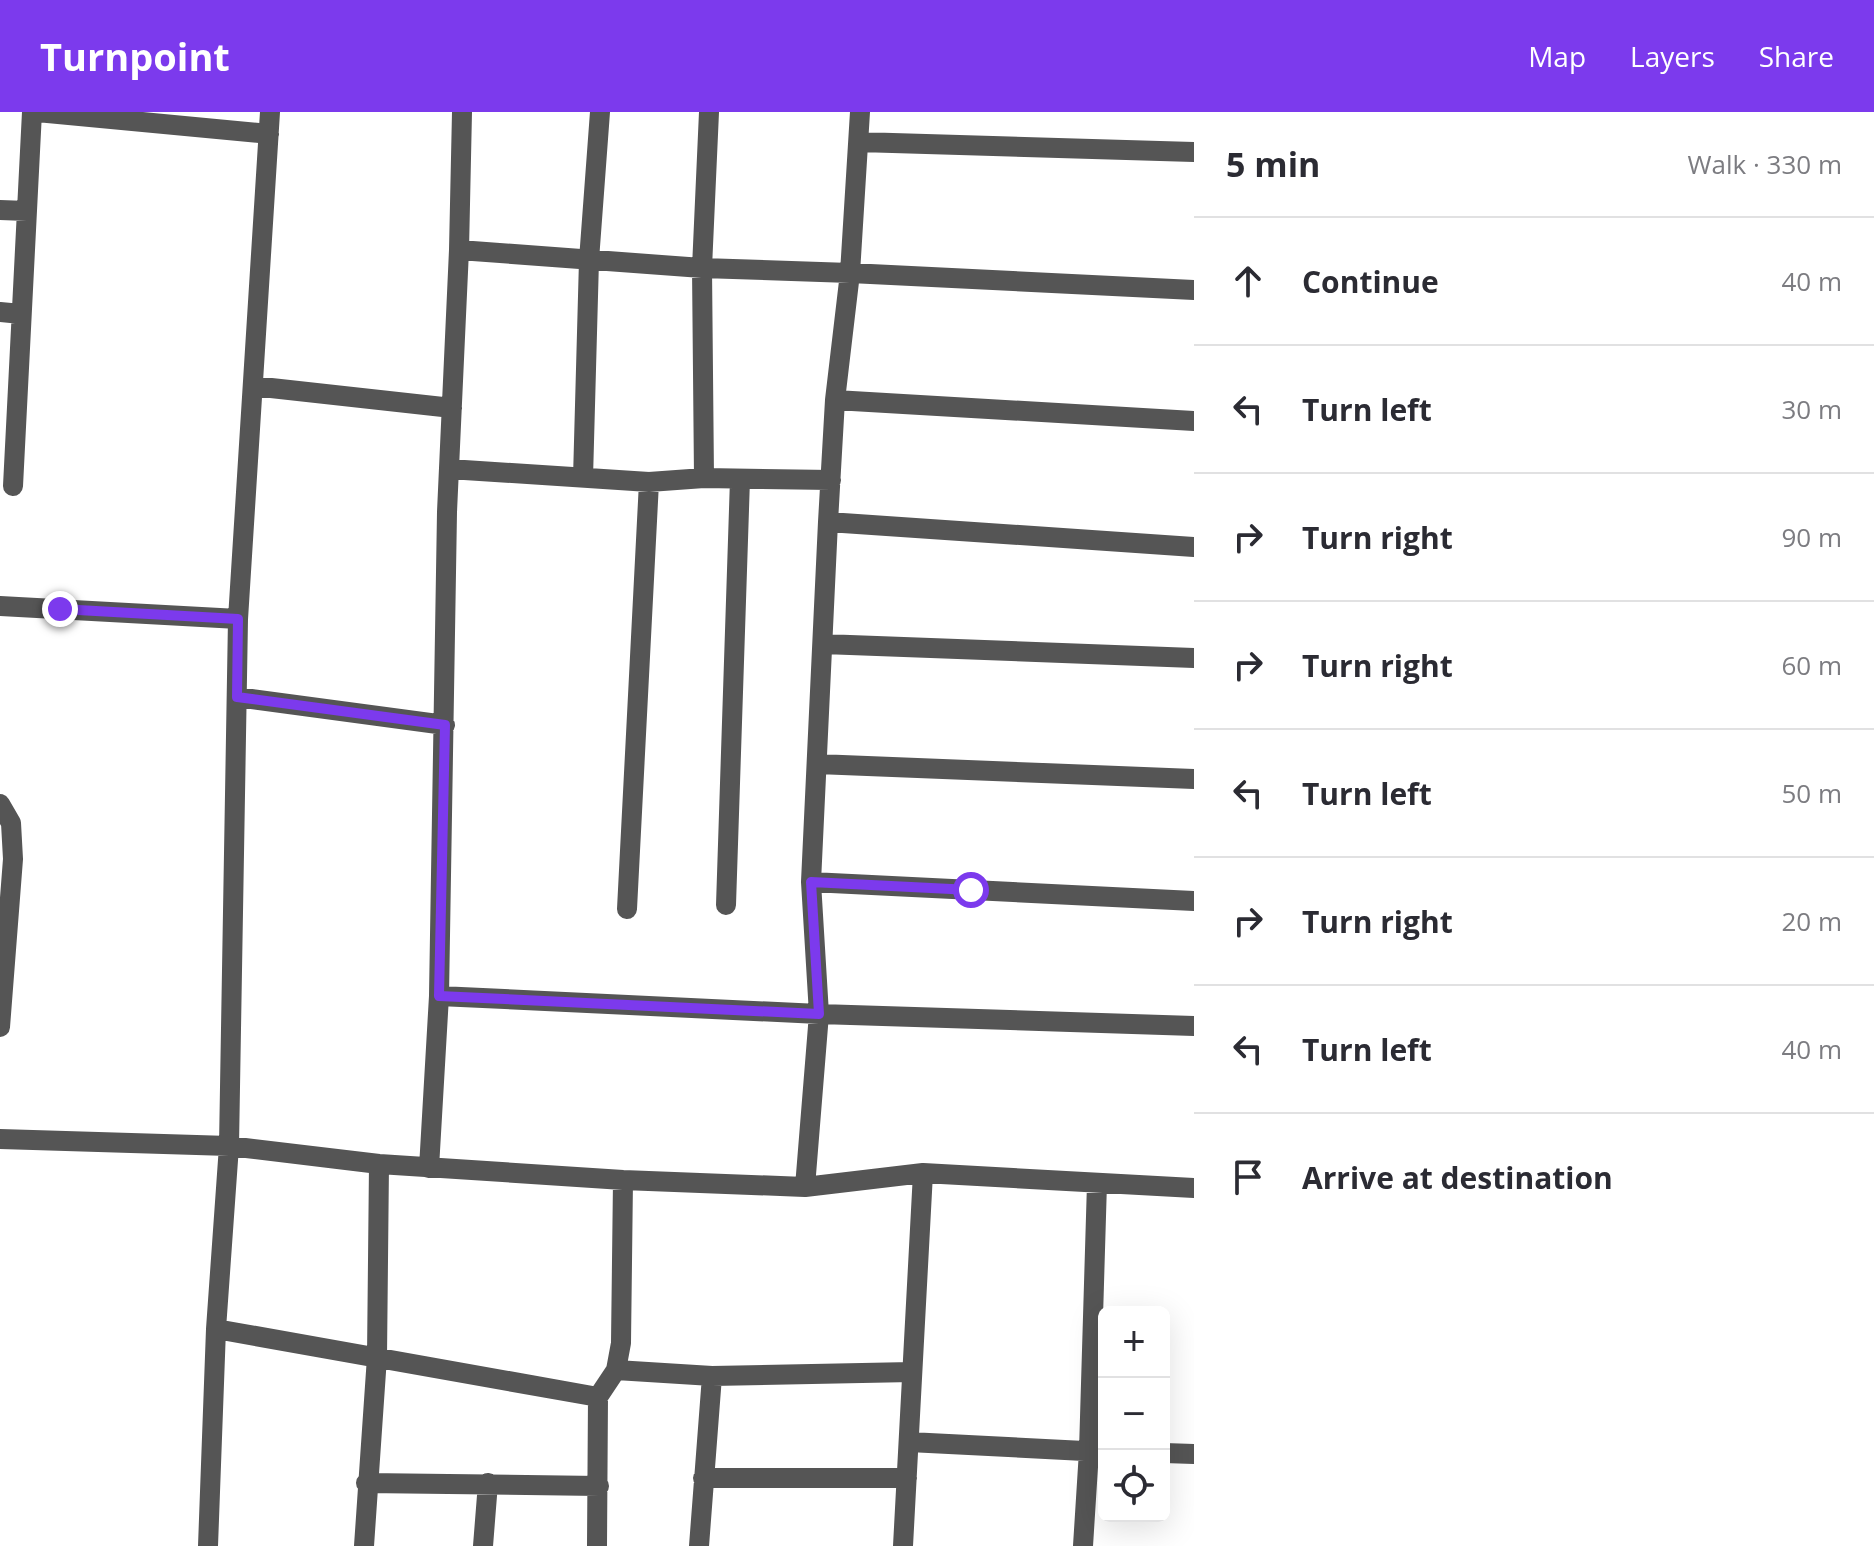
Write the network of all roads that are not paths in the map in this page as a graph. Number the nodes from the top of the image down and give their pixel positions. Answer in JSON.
{"nodes":[{"id":1,"x":34,"y":112,"type":"edge"},
{"id":2,"x":270,"y":112,"type":"edge"},
{"id":3,"x":462,"y":112,"type":"edge"},
{"id":4,"x":600,"y":112,"type":"edge"},
{"id":5,"x":709,"y":112,"type":"edge"},
{"id":6,"x":860,"y":112,"type":"edge"},
{"id":7,"x":269,"y":134,"type":"junction"},
{"id":8,"x":859,"y":142,"type":"junction"},
{"id":9,"x":1194,"y":152,"type":"edge"},
{"id":10,"x":0,"y":210,"type":"edge"},
{"id":11,"x":27,"y":211,"type":"junction"},
{"id":12,"x":459,"y":250,"type":"junction"},
{"id":13,"x":589,"y":260,"type":"junction"},
{"id":14,"x":702,"y":268,"type":"junction"},
{"id":15,"x":850,"y":273,"type":"junction"},
{"id":16,"x":1194,"y":290,"type":"edge"},
{"id":17,"x":0,"y":312,"type":"edge"},
{"id":18,"x":21,"y":314,"type":"junction"},
{"id":19,"x":253,"y":386,"type":"junction"},
{"id":20,"x":835,"y":400,"type":"junction"},
{"id":21,"x":452,"y":408,"type":"junction"},
{"id":22,"x":8,"y":413,"type":"edge"},
{"id":23,"x":1194,"y":421,"type":"edge"},
{"id":24,"x":449,"y":469,"type":"junction"},
{"id":25,"x":583,"y":478,"type":"junction"},
{"id":26,"x":704,"y":478,"type":"junction"},
{"id":27,"x":740,"y":479,"type":"junction"},
{"id":28,"x":831,"y":480,"type":"junction"},
{"id":29,"x":649,"y":482,"type":"junction"},
{"id":30,"x":13,"y":486,"type":"dead end"},
{"id":31,"x":828,"y":522,"type":"junction"},
{"id":32,"x":1194,"y":547,"type":"edge"},
{"id":33,"x":0,"y":606,"type":"edge"},
{"id":34,"x":238,"y":619,"type":"junction"},
{"id":35,"x":823,"y":644,"type":"junction"},
{"id":36,"x":1194,"y":658,"type":"edge"},
{"id":37,"x":237,"y":697,"type":"junction"},
{"id":38,"x":445,"y":725,"type":"junction"},
{"id":39,"x":817,"y":764,"type":"junction"},
{"id":40,"x":1194,"y":779,"type":"edge"},
{"id":41,"x":0,"y":804,"type":"edge"},
{"id":42,"x":811,"y":882,"type":"junction"},
{"id":43,"x":1194,"y":901,"type":"edge"},
{"id":44,"x":726,"y":905,"type":"dead end"},
{"id":45,"x":627,"y":909,"type":"dead end"},
{"id":46,"x":439,"y":996,"type":"junction"},
{"id":47,"x":819,"y":1014,"type":"junction"},
{"id":48,"x":1194,"y":1026,"type":"edge"},
{"id":49,"x":0,"y":1027,"type":"edge"},
{"id":50,"x":0,"y":1139,"type":"edge"},
{"id":51,"x":229,"y":1146,"type":"junction"},
{"id":52,"x":379,"y":1164,"type":"junction"},
{"id":53,"x":429,"y":1168,"type":"junction"},
{"id":54,"x":923,"y":1173,"type":"junction"},
{"id":55,"x":623,"y":1180,"type":"junction"},
{"id":56,"x":1097,"y":1183,"type":"junction"},
{"id":57,"x":805,"y":1187,"type":"junction"},
{"id":58,"x":1194,"y":1188,"type":"edge"},
{"id":59,"x":216,"y":1329,"type":"junction"},
{"id":60,"x":377,"y":1357,"type":"junction"},
{"id":61,"x":616,"y":1370,"type":"junction"},
{"id":62,"x":912,"y":1372,"type":"junction"},
{"id":63,"x":712,"y":1376,"type":"junction"},
{"id":64,"x":598,"y":1397,"type":"junction"},
{"id":65,"x":909,"y":1442,"type":"junction"},
{"id":66,"x":1096,"y":1451,"type":"edge"},
{"id":67,"x":1170,"y":1453,"type":"edge"},
{"id":68,"x":1194,"y":1454,"type":"edge"},
{"id":69,"x":703,"y":1478,"type":"junction"},
{"id":70,"x":907,"y":1478,"type":"junction"},
{"id":71,"x":366,"y":1483,"type":"junction"},
{"id":72,"x":488,"y":1483,"type":"junction"},
{"id":73,"x":599,"y":1486,"type":"junction"},
{"id":74,"x":208,"y":1546,"type":"edge"},
{"id":75,"x":364,"y":1546,"type":"edge"},
{"id":76,"x":483,"y":1546,"type":"edge"},
{"id":77,"x":597,"y":1546,"type":"edge"},
{"id":78,"x":699,"y":1546,"type":"edge"},
{"id":79,"x":903,"y":1546,"type":"edge"},
{"id":80,"x":1083,"y":1546,"type":"edge"}],
"edges":[{"from":1,"to":7,"type":"street"},
{"from":1,"to":11,"type":"street"},
{"from":2,"to":7,"type":"street"},
{"from":3,"to":12,"type":"street"},
{"from":4,"to":13,"type":"street"},
{"from":5,"to":14,"type":"street"},
{"from":6,"to":8,"type":"street"},
{"from":7,"to":19,"type":"street"},
{"from":8,"to":9,"type":"street"},
{"from":8,"to":15,"type":"street"},
{"from":10,"to":11,"type":"street"},
{"from":11,"to":18,"type":"street"},
{"from":12,"to":13,"type":"street"},
{"from":12,"to":21,"type":"street"},
{"from":13,"to":14,"type":"street"},
{"from":13,"to":25,"type":"street"},
{"from":14,"to":15,"type":"street"},
{"from":14,"to":26,"type":"street"},
{"from":15,"to":16,"type":"street"},
{"from":15,"to":20,"type":"street"},
{"from":17,"to":18,"type":"street"},
{"from":18,"to":22,"type":"street"},
{"from":19,"to":21,"type":"street"},
{"from":19,"to":34,"type":"street"},
{"from":20,"to":23,"type":"street"},
{"from":20,"to":28,"type":"street"},
{"from":21,"to":24,"type":"street"},
{"from":22,"to":30,"type":"street"},
{"from":24,"to":25,"type":"street"},
{"from":24,"to":38,"type":"street"},
{"from":25,"to":29,"type":"street"},
{"from":26,"to":27,"type":"street"},
{"from":26,"to":29,"type":"street"},
{"from":27,"to":28,"type":"street"},
{"from":27,"to":44,"type":"street"},
{"from":28,"to":31,"type":"street"},
{"from":29,"to":45,"type":"street"},
{"from":31,"to":32,"type":"street"},
{"from":31,"to":35,"type":"street"},
{"from":33,"to":34,"type":"street"},
{"from":34,"to":37,"type":"street"},
{"from":35,"to":36,"type":"street"},
{"from":35,"to":39,"type":"street"},
{"from":37,"to":38,"type":"street"},
{"from":37,"to":51,"type":"street"},
{"from":38,"to":46,"type":"street"},
{"from":39,"to":40,"type":"street"},
{"from":39,"to":42,"type":"street"},
{"from":41,"to":49,"type":"street"},
{"from":42,"to":43,"type":"street"},
{"from":42,"to":47,"type":"street"},
{"from":46,"to":47,"type":"street"},
{"from":46,"to":53,"type":"street"},
{"from":47,"to":48,"type":"street"},
{"from":47,"to":57,"type":"street"},
{"from":50,"to":51,"type":"street"},
{"from":51,"to":52,"type":"street"},
{"from":51,"to":59,"type":"street"},
{"from":52,"to":53,"type":"street"},
{"from":52,"to":60,"type":"street"},
{"from":53,"to":55,"type":"street"},
{"from":54,"to":56,"type":"street"},
{"from":54,"to":57,"type":"street"},
{"from":54,"to":62,"type":"street"},
{"from":55,"to":57,"type":"street"},
{"from":55,"to":61,"type":"street"},
{"from":56,"to":58,"type":"street"},
{"from":56,"to":66,"type":"street"},
{"from":59,"to":60,"type":"street"},
{"from":59,"to":74,"type":"street"},
{"from":60,"to":64,"type":"street"},
{"from":60,"to":71,"type":"street"},
{"from":61,"to":63,"type":"street"},
{"from":61,"to":64,"type":"street"},
{"from":62,"to":63,"type":"street"},
{"from":62,"to":65,"type":"street"},
{"from":63,"to":69,"type":"street"},
{"from":64,"to":73,"type":"street"},
{"from":65,"to":66,"type":"street"},
{"from":65,"to":70,"type":"street"},
{"from":66,"to":80,"type":"street"},
{"from":67,"to":68,"type":"street"},
{"from":69,"to":70,"type":"street"},
{"from":69,"to":78,"type":"street"},
{"from":70,"to":79,"type":"street"},
{"from":71,"to":72,"type":"street"},
{"from":71,"to":75,"type":"street"},
{"from":72,"to":73,"type":"street"},
{"from":72,"to":76,"type":"street"},
{"from":73,"to":77,"type":"street"}]}
